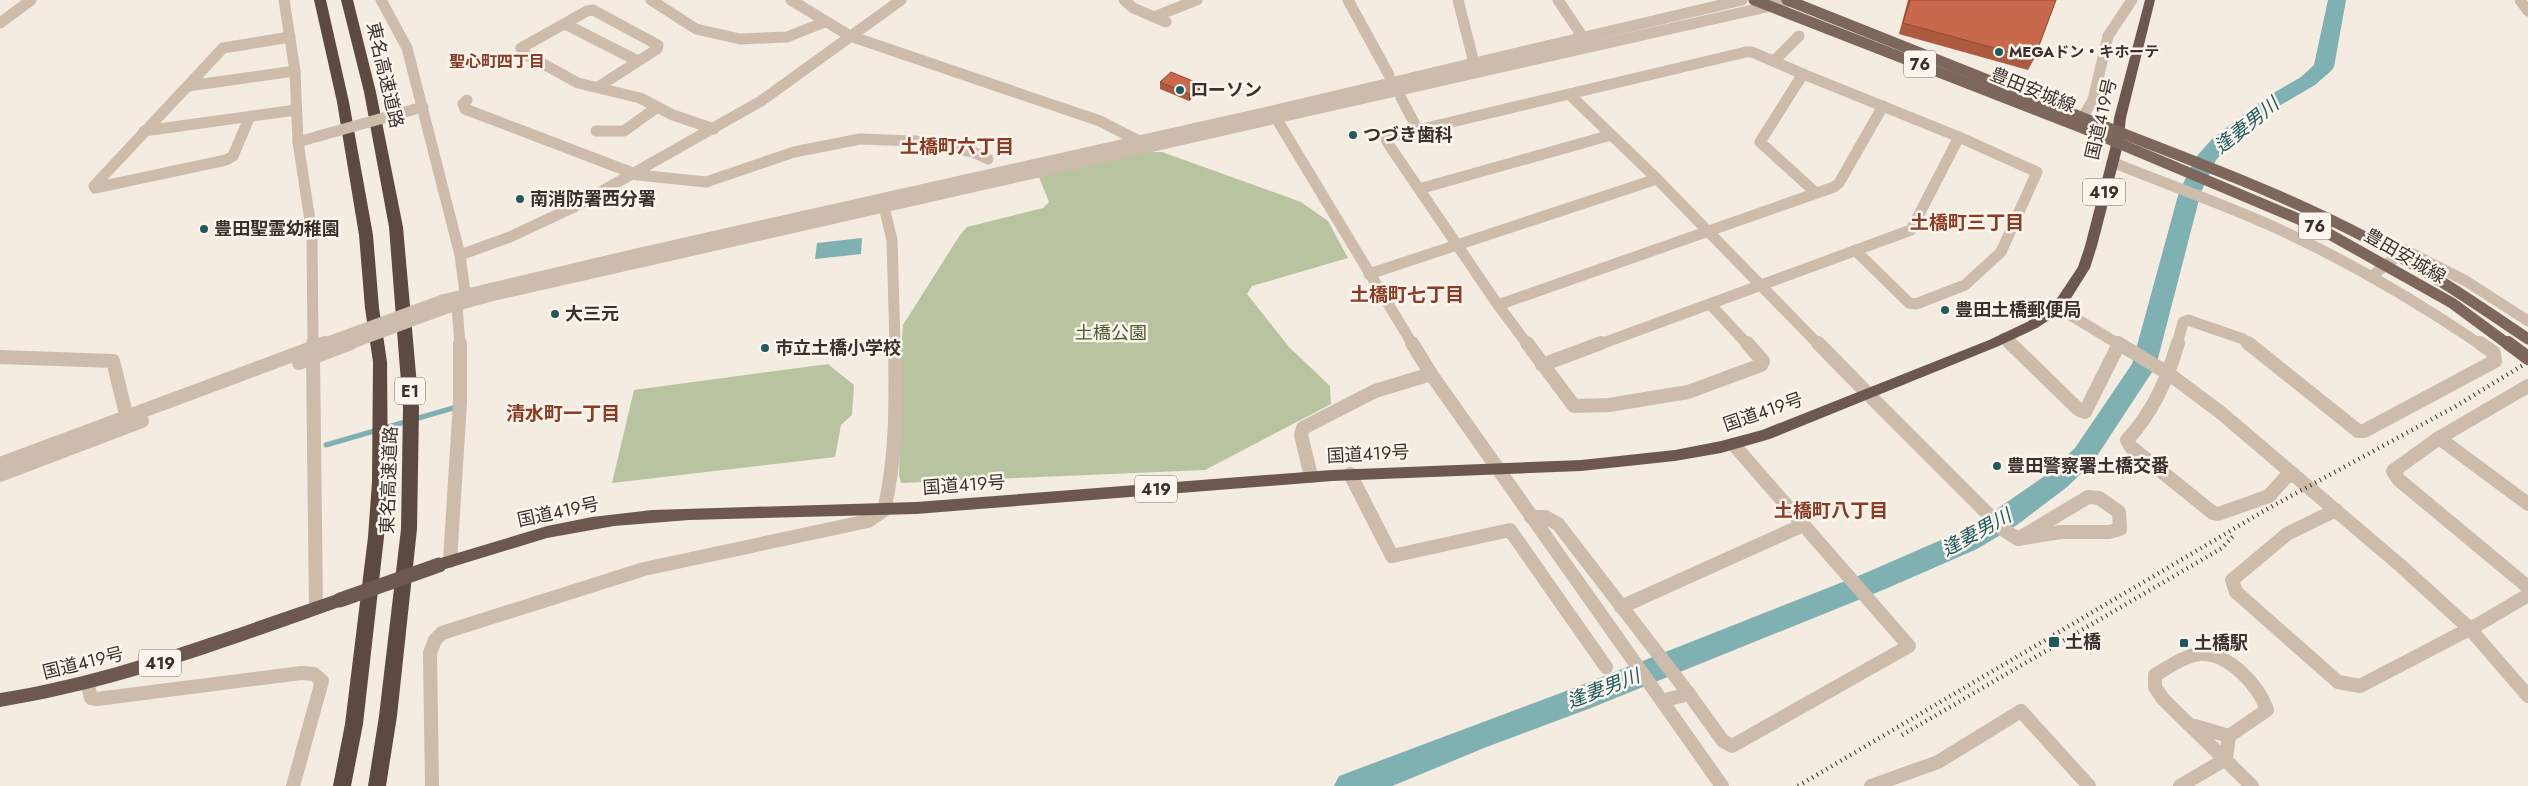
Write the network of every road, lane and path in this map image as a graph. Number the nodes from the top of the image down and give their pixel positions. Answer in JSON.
{"nodes":[{"id":1,"x":31,"y":0,"type":"edge"},
{"id":2,"x":284,"y":0,"type":"edge"},
{"id":3,"x":320,"y":0,"type":"edge"},
{"id":4,"x":347,"y":0,"type":"edge"},
{"id":5,"x":381,"y":0,"type":"edge"},
{"id":6,"x":651,"y":0,"type":"edge"},
{"id":7,"x":791,"y":0,"type":"edge"},
{"id":8,"x":901,"y":0,"type":"edge"},
{"id":9,"x":1124,"y":0,"type":"edge"},
{"id":10,"x":1197,"y":0,"type":"edge"},
{"id":11,"x":1348,"y":0,"type":"edge"},
{"id":12,"x":1458,"y":0,"type":"edge"},
{"id":13,"x":1558,"y":0,"type":"edge"},
{"id":14,"x":1742,"y":0,"type":"edge"},
{"id":15,"x":1754,"y":0,"type":"edge"},
{"id":16,"x":2132,"y":0,"type":"edge"},
{"id":17,"x":2150,"y":0,"type":"edge"},
{"id":18,"x":2520,"y":0,"type":"edge"},
{"id":19,"x":1792,"y":1,"type":"edge"},
{"id":20,"x":1768,"y":6,"type":"junction"},
{"id":21,"x":2528,"y":10,"type":"edge"},
{"id":22,"x":1156,"y":16,"type":"junction"},
{"id":23,"x":825,"y":22,"type":"junction"},
{"id":24,"x":1166,"y":22,"type":"dead end"},
{"id":25,"x":0,"y":23,"type":"edge"},
{"id":26,"x":565,"y":24,"type":"junction"},
{"id":27,"x":850,"y":36,"type":"junction"},
{"id":28,"x":1582,"y":36,"type":"junction"},
{"id":29,"x":1799,"y":36,"type":"dead end"},
{"id":30,"x":290,"y":37,"type":"junction"},
{"id":31,"x":638,"y":61,"type":"junction"},
{"id":32,"x":1774,"y":61,"type":"junction"},
{"id":33,"x":1474,"y":64,"type":"junction"},
{"id":34,"x":295,"y":71,"type":"junction"},
{"id":35,"x":1803,"y":74,"type":"junction"},
{"id":36,"x":1389,"y":75,"type":"dead end"},
{"id":37,"x":188,"y":86,"type":"junction"},
{"id":38,"x":598,"y":87,"type":"junction"},
{"id":39,"x":1569,"y":94,"type":"junction"},
{"id":40,"x":1401,"y":98,"type":"dead end"},
{"id":41,"x":467,"y":100,"type":"dead end"},
{"id":42,"x":1883,"y":106,"type":"junction"},
{"id":43,"x":423,"y":107,"type":"junction"},
{"id":44,"x":656,"y":108,"type":"junction"},
{"id":45,"x":296,"y":110,"type":"junction"},
{"id":46,"x":1274,"y":115,"type":"junction"},
{"id":47,"x":250,"y":116,"type":"junction"},
{"id":48,"x":2086,"y":123,"type":"junction"},
{"id":49,"x":714,"y":130,"type":"junction"},
{"id":50,"x":1418,"y":130,"type":"junction"},
{"id":51,"x":144,"y":131,"type":"junction"},
{"id":52,"x":596,"y":131,"type":"dead end"},
{"id":53,"x":1611,"y":135,"type":"junction"},
{"id":54,"x":1959,"y":137,"type":"junction"},
{"id":55,"x":1137,"y":140,"type":"junction"},
{"id":56,"x":298,"y":142,"type":"junction"},
{"id":57,"x":988,"y":159,"type":"dead end"},
{"id":58,"x":2112,"y":162,"type":"junction"},
{"id":59,"x":632,"y":173,"type":"junction"},
{"id":60,"x":1657,"y":179,"type":"junction"},
{"id":61,"x":1419,"y":189,"type":"junction"},
{"id":62,"x":1816,"y":193,"type":"junction"},
{"id":63,"x":884,"y":207,"type":"junction"},
{"id":64,"x":1707,"y":231,"type":"junction"},
{"id":65,"x":1458,"y":246,"type":"junction"},
{"id":66,"x":1855,"y":250,"type":"junction"},
{"id":67,"x":460,"y":254,"type":"junction"},
{"id":68,"x":1369,"y":274,"type":"junction"},
{"id":69,"x":2372,"y":276,"type":"junction"},
{"id":70,"x":1761,"y":285,"type":"junction"},
{"id":71,"x":465,"y":293,"type":"junction"},
{"id":72,"x":447,"y":304,"type":"junction"},
{"id":73,"x":1710,"y":304,"type":"junction"},
{"id":74,"x":1498,"y":305,"type":"junction"},
{"id":75,"x":2057,"y":307,"type":"junction"},
{"id":76,"x":2528,"y":321,"type":"edge"},
{"id":77,"x":2004,"y":338,"type":"junction"},
{"id":78,"x":2528,"y":339,"type":"edge"},
{"id":79,"x":2123,"y":346,"type":"junction"},
{"id":80,"x":313,"y":353,"type":"junction"},
{"id":81,"x":0,"y":357,"type":"edge"},
{"id":82,"x":2528,"y":358,"type":"edge"},
{"id":83,"x":1542,"y":366,"type":"junction"},
{"id":84,"x":1432,"y":374,"type":"junction"},
{"id":85,"x":2169,"y":374,"type":"junction"},
{"id":86,"x":2528,"y":386,"type":"edge"},
{"id":87,"x":1868,"y":394,"type":"junction"},
{"id":88,"x":128,"y":418,"type":"junction"},
{"id":89,"x":2439,"y":438,"type":"junction"},
{"id":90,"x":1734,"y":445,"type":"junction"},
{"id":91,"x":0,"y":464,"type":"edge"},
{"id":92,"x":1497,"y":468,"type":"junction"},
{"id":93,"x":1350,"y":474,"type":"junction"},
{"id":94,"x":2293,"y":474,"type":"junction"},
{"id":95,"x":0,"y":475,"type":"edge"},
{"id":96,"x":1311,"y":476,"type":"junction"},
{"id":97,"x":2528,"y":504,"type":"edge"},
{"id":98,"x":884,"y":510,"type":"junction"},
{"id":99,"x":2336,"y":510,"type":"junction"},
{"id":100,"x":1531,"y":517,"type":"junction"},
{"id":101,"x":1803,"y":525,"type":"junction"},
{"id":102,"x":2018,"y":539,"type":"junction"},
{"id":103,"x":445,"y":563,"type":"junction"},
{"id":104,"x":2528,"y":587,"type":"edge"},
{"id":105,"x":2528,"y":594,"type":"edge"},
{"id":106,"x":1621,"y":607,"type":"junction"},
{"id":107,"x":316,"y":608,"type":"junction"},
{"id":108,"x":2470,"y":629,"type":"junction"},
{"id":109,"x":1606,"y":667,"type":"dead end"},
{"id":110,"x":88,"y":685,"type":"junction"},
{"id":111,"x":1686,"y":691,"type":"junction"},
{"id":112,"x":2528,"y":696,"type":"edge"},
{"id":113,"x":0,"y":700,"type":"edge"},
{"id":114,"x":1669,"y":700,"type":"dead end"},
{"id":115,"x":2188,"y":723,"type":"junction"},
{"id":116,"x":2229,"y":736,"type":"junction"},
{"id":117,"x":2226,"y":759,"type":"junction"},
{"id":118,"x":293,"y":786,"type":"edge"},
{"id":119,"x":342,"y":786,"type":"edge"},
{"id":120,"x":376,"y":786,"type":"edge"},
{"id":121,"x":432,"y":786,"type":"edge"},
{"id":122,"x":1722,"y":786,"type":"edge"},
{"id":123,"x":1871,"y":786,"type":"edge"},
{"id":124,"x":2089,"y":786,"type":"edge"},
{"id":125,"x":2180,"y":786,"type":"edge"},
{"id":126,"x":2252,"y":786,"type":"edge"}],
"edges":[{"from":1,"to":25,"type":"street"},
{"from":2,"to":30,"type":"street"},
{"from":3,"to":119,"type":"highway","name":"東名高速道路","number":"E1"},
{"from":4,"to":120,"type":"highway","name":"東名高速道路","number":"E1"},
{"from":5,"to":43,"type":"street"},
{"from":6,"to":23,"type":"street"},
{"from":7,"to":23,"type":"street"},
{"from":8,"to":27,"type":"street"},
{"from":9,"to":22,"type":"street"},
{"from":10,"to":22,"type":"street"},
{"from":11,"to":36,"type":"street"},
{"from":12,"to":33,"type":"street"},
{"from":13,"to":28,"type":"street"},
{"from":14,"to":28,"type":"street"},
{"from":15,"to":20,"type":"main road","name":"豊田安城線","number":"76"},
{"from":16,"to":48,"type":"street"},
{"from":17,"to":58,"type":"highway","name":"国道419号","number":"419"},
{"from":18,"to":21,"type":"street"},
{"from":19,"to":20,"type":"street"},
{"from":19,"to":48,"type":"main road","name":"豊田安城線","number":"76"},
{"from":20,"to":46,"type":"street"},
{"from":20,"to":48,"type":"main road","name":"豊田安城線","number":"76"},
{"from":22,"to":24,"type":"street"},
{"from":23,"to":27,"type":"street"},
{"from":26,"to":31,"type":"street"},
{"from":26,"to":31,"type":"street"},
{"from":26,"to":38,"type":"street"},
{"from":27,"to":49,"type":"street"},
{"from":27,"to":55,"type":"street"},
{"from":28,"to":33,"type":"street"},
{"from":29,"to":32,"type":"street"},
{"from":30,"to":34,"type":"street"},
{"from":30,"to":37,"type":"street"},
{"from":31,"to":38,"type":"street"},
{"from":32,"to":35,"type":"street"},
{"from":32,"to":39,"type":"street"},
{"from":33,"to":46,"type":"street"},
{"from":34,"to":37,"type":"street"},
{"from":34,"to":45,"type":"street"},
{"from":35,"to":42,"type":"street"},
{"from":35,"to":62,"type":"street"},
{"from":37,"to":51,"type":"street"},
{"from":38,"to":44,"type":"street"},
{"from":39,"to":50,"type":"street"},
{"from":39,"to":53,"type":"street"},
{"from":40,"to":50,"type":"street"},
{"from":41,"to":59,"type":"street"},
{"from":42,"to":54,"type":"street"},
{"from":42,"to":62,"type":"street"},
{"from":43,"to":56,"type":"street","bridge":true},
{"from":43,"to":67,"type":"street"},
{"from":44,"to":49,"type":"street"},
{"from":44,"to":52,"type":"street"},
{"from":45,"to":47,"type":"street"},
{"from":45,"to":56,"type":"street"},
{"from":46,"to":55,"type":"street"},
{"from":46,"to":63,"type":"street"},
{"from":46,"to":68,"type":"street"},
{"from":47,"to":51,"type":"street"},
{"from":47,"to":51,"type":"street"},
{"from":48,"to":78,"type":"main road","name":"豊田安城線","number":"76","bridge":true},
{"from":48,"to":82,"type":"main road","name":"豊田安城線","number":"76","bridge":true},
{"from":49,"to":59,"type":"street"},
{"from":50,"to":61,"type":"street"},
{"from":53,"to":60,"type":"street"},
{"from":53,"to":61,"type":"street"},
{"from":54,"to":66,"type":"street"},
{"from":54,"to":66,"type":"street"},
{"from":55,"to":71,"type":"street"},
{"from":56,"to":80,"type":"street"},
{"from":57,"to":59,"type":"street"},
{"from":58,"to":69,"type":"street"},
{"from":58,"to":75,"type":"highway","name":"国道419号","number":"419"},
{"from":59,"to":67,"type":"street"},
{"from":60,"to":64,"type":"street"},
{"from":60,"to":65,"type":"street"},
{"from":61,"to":65,"type":"street"},
{"from":62,"to":64,"type":"street"},
{"from":63,"to":72,"type":"street"},
{"from":63,"to":98,"type":"street"},
{"from":64,"to":70,"type":"street"},
{"from":64,"to":74,"type":"street"},
{"from":65,"to":68,"type":"street"},
{"from":65,"to":74,"type":"street"},
{"from":66,"to":70,"type":"street"},
{"from":67,"to":71,"type":"street"},
{"from":68,"to":84,"type":"street"},
{"from":69,"to":76,"type":"street"},
{"from":69,"to":85,"type":"street"},
{"from":70,"to":73,"type":"street"},
{"from":70,"to":87,"type":"street"},
{"from":71,"to":72,"type":"street"},
{"from":72,"to":80,"type":"street","bridge":true},
{"from":72,"to":103,"type":"street"},
{"from":73,"to":83,"type":"street"},
{"from":73,"to":83,"type":"street"},
{"from":74,"to":83,"type":"street"},
{"from":75,"to":77,"type":"highway","name":"国道419号","number":"419"},
{"from":75,"to":79,"type":"street"},
{"from":77,"to":79,"type":"street"},
{"from":77,"to":87,"type":"highway","name":"国道419号","number":"419"},
{"from":79,"to":85,"type":"street"},
{"from":80,"to":88,"type":"street"},
{"from":80,"to":95,"type":"street"},
{"from":80,"to":107,"type":"street"},
{"from":81,"to":88,"type":"street"},
{"from":84,"to":92,"type":"street"},
{"from":84,"to":96,"type":"street"},
{"from":85,"to":94,"type":"street"},
{"from":85,"to":94,"type":"street"},
{"from":86,"to":89,"type":"street"},
{"from":87,"to":90,"type":"highway","name":"国道419号","number":"419"},
{"from":87,"to":102,"type":"street"},
{"from":88,"to":91,"type":"street"},
{"from":89,"to":97,"type":"street"},
{"from":89,"to":104,"type":"street"},
{"from":90,"to":92,"type":"highway","name":"国道419号","number":"419"},
{"from":90,"to":101,"type":"street"},
{"from":92,"to":93,"type":"highway","name":"国道419号","number":"419"},
{"from":92,"to":100,"type":"street"},
{"from":93,"to":96,"type":"highway","name":"国道419号","number":"419"},
{"from":93,"to":109,"type":"street"},
{"from":94,"to":99,"type":"street"},
{"from":96,"to":98,"type":"highway","name":"国道419号","number":"419"},
{"from":98,"to":103,"type":"highway","name":"国道419号","number":"419"},
{"from":98,"to":121,"type":"street"},
{"from":99,"to":108,"type":"street"},
{"from":99,"to":108,"type":"street"},
{"from":100,"to":106,"type":"street"},
{"from":100,"to":122,"type":"street"},
{"from":101,"to":106,"type":"street"},
{"from":101,"to":111,"type":"street"},
{"from":102,"to":102,"type":"street"},
{"from":103,"to":107,"type":"highway","name":"国道419号","number":"419","bridge":true},
{"from":105,"to":108,"type":"street"},
{"from":106,"to":111,"type":"street"},
{"from":107,"to":110,"type":"highway","name":"国道419号","number":"419"},
{"from":108,"to":112,"type":"street"},
{"from":110,"to":113,"type":"highway","name":"国道419号","number":"419"},
{"from":110,"to":118,"type":"street"},
{"from":111,"to":114,"type":"street"},
{"from":115,"to":116,"type":"street"},
{"from":115,"to":116,"type":"street"},
{"from":115,"to":117,"type":"street"},
{"from":116,"to":117,"type":"street"},
{"from":117,"to":125,"type":"street"},
{"from":117,"to":126,"type":"street"},
{"from":123,"to":124,"type":"street"}]}
